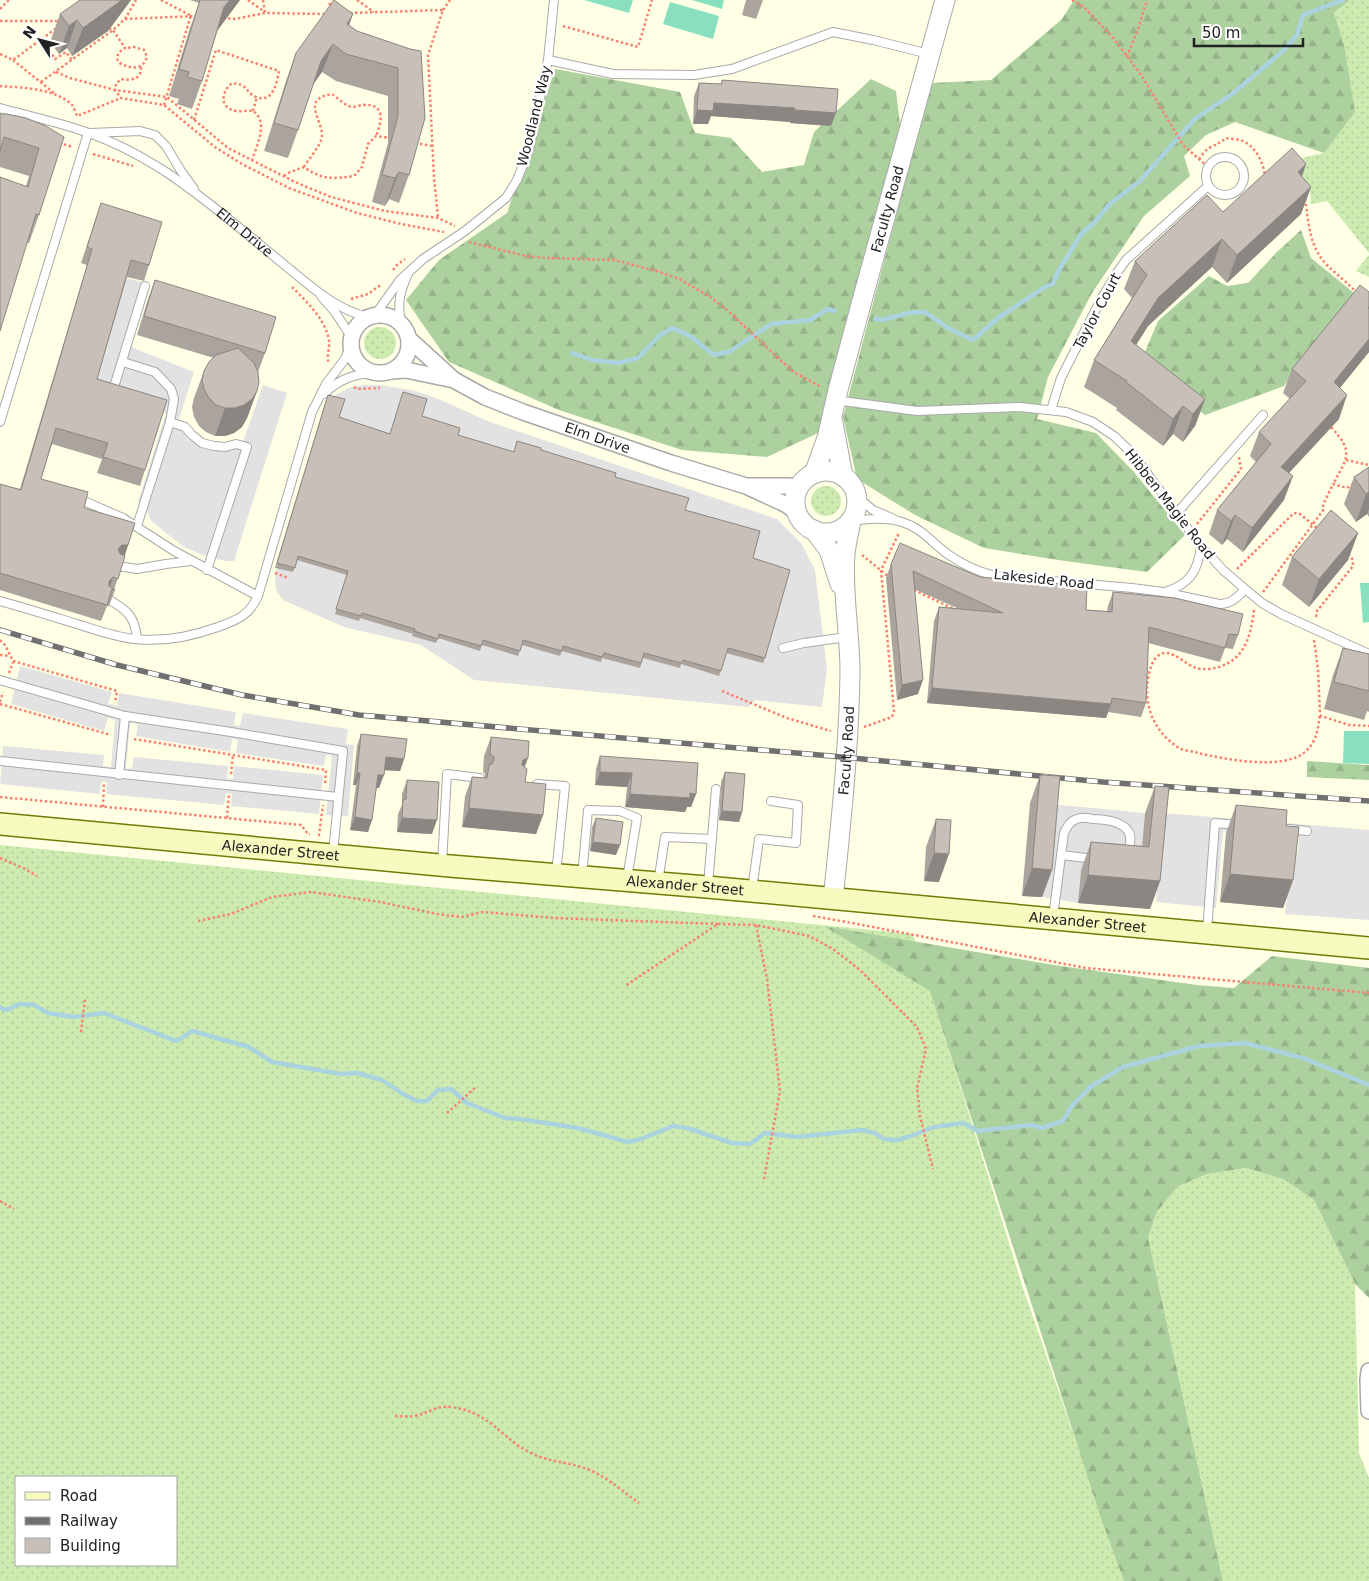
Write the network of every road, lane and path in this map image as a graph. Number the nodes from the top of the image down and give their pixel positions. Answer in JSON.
{"nodes":[{"id":1,"x":9,"y":0,"type":"edge"},
{"id":2,"x":136,"y":0,"type":"edge"},
{"id":3,"x":161,"y":0,"type":"edge"},
{"id":4,"x":248,"y":0,"type":"edge"},
{"id":5,"x":264,"y":0,"type":"edge"},
{"id":6,"x":331,"y":0,"type":"edge"},
{"id":7,"x":358,"y":0,"type":"edge"},
{"id":8,"x":450,"y":0,"type":"edge"},
{"id":9,"x":554,"y":0,"type":"edge"},
{"id":10,"x":652,"y":0,"type":"edge"},
{"id":11,"x":944,"y":0,"type":"edge"},
{"id":12,"x":1072,"y":0,"type":"edge"},
{"id":13,"x":1146,"y":0,"type":"edge"},
{"id":14,"x":0,"y":9,"type":"edge"},
{"id":15,"x":443,"y":10,"type":"junction"},
{"id":16,"x":374,"y":12,"type":"junction"},
{"id":17,"x":266,"y":13,"type":"junction"},
{"id":18,"x":346,"y":13,"type":"edge"},
{"id":19,"x":326,"y":14,"type":"junction"},
{"id":20,"x":336,"y":14,"type":"edge"},
{"id":21,"x":191,"y":15,"type":"junction"},
{"id":22,"x":200,"y":16,"type":"edge"},
{"id":23,"x":218,"y":18,"type":"edge"},
{"id":24,"x":125,"y":19,"type":"junction"},
{"id":25,"x":0,"y":22,"type":"edge"},
{"id":26,"x":551,"y":25,"type":"junction"},
{"id":27,"x":105,"y":26,"type":"edge"},
{"id":28,"x":113,"y":30,"type":"junction"},
{"id":29,"x":41,"y":38,"type":"junction"},
{"id":30,"x":125,"y":48,"type":"junction"},
{"id":31,"x":0,"y":54,"type":"edge"},
{"id":32,"x":929,"y":54,"type":"junction"},
{"id":33,"x":1128,"y":57,"type":"junction"},
{"id":34,"x":13,"y":60,"type":"junction"},
{"id":35,"x":72,"y":60,"type":"junction"},
{"id":36,"x":548,"y":60,"type":"junction"},
{"id":37,"x":141,"y":67,"type":"junction"},
{"id":38,"x":56,"y":72,"type":"junction"},
{"id":39,"x":41,"y":82,"type":"junction"},
{"id":40,"x":0,"y":86,"type":"edge"},
{"id":41,"x":114,"y":90,"type":"junction"},
{"id":42,"x":56,"y":95,"type":"junction"},
{"id":43,"x":166,"y":97,"type":"junction"},
{"id":44,"x":257,"y":97,"type":"junction"},
{"id":45,"x":121,"y":98,"type":"junction"},
{"id":46,"x":164,"y":104,"type":"junction"},
{"id":47,"x":0,"y":108,"type":"edge"},
{"id":48,"x":253,"y":111,"type":"junction"},
{"id":49,"x":194,"y":120,"type":"junction"},
{"id":50,"x":88,"y":133,"type":"junction"},
{"id":51,"x":376,"y":136,"type":"junction"},
{"id":52,"x":395,"y":139,"type":"edge"},
{"id":53,"x":55,"y":142,"type":"edge"},
{"id":54,"x":414,"y":142,"type":"edge"},
{"id":55,"x":433,"y":146,"type":"junction"},
{"id":56,"x":73,"y":147,"type":"dead end"},
{"id":57,"x":92,"y":154,"type":"dead end"},
{"id":58,"x":1199,"y":159,"type":"junction"},
{"id":59,"x":252,"y":160,"type":"junction"},
{"id":60,"x":133,"y":166,"type":"dead end"},
{"id":61,"x":304,"y":167,"type":"junction"},
{"id":62,"x":1208,"y":167,"type":"junction"},
{"id":63,"x":1270,"y":173,"type":"edge"},
{"id":64,"x":284,"y":176,"type":"junction"},
{"id":65,"x":1208,"y":186,"type":"junction"},
{"id":66,"x":1303,"y":193,"type":"edge"},
{"id":67,"x":200,"y":196,"type":"junction"},
{"id":68,"x":438,"y":218,"type":"junction"},
{"id":69,"x":464,"y":231,"type":"junction"},
{"id":70,"x":445,"y":232,"type":"dead end"},
{"id":71,"x":463,"y":240,"type":"dead end"},
{"id":72,"x":410,"y":270,"type":"junction"},
{"id":73,"x":286,"y":282,"type":"dead end"},
{"id":74,"x":145,"y":286,"type":"dead end"},
{"id":75,"x":313,"y":288,"type":"junction"},
{"id":76,"x":1363,"y":298,"type":"edge"},
{"id":77,"x":371,"y":316,"type":"junction"},
{"id":78,"x":400,"y":322,"type":"junction"},
{"id":79,"x":409,"y":339,"type":"junction"},
{"id":80,"x":351,"y":341,"type":"junction"},
{"id":81,"x":123,"y":362,"type":"junction"},
{"id":82,"x":330,"y":365,"type":"dead end"},
{"id":83,"x":391,"y":371,"type":"junction"},
{"id":84,"x":374,"y":373,"type":"junction"},
{"id":85,"x":454,"y":380,"type":"junction"},
{"id":86,"x":114,"y":386,"type":"edge"},
{"id":87,"x":351,"y":386,"type":"dead end"},
{"id":88,"x":380,"y":388,"type":"dead end"},
{"id":89,"x":830,"y":395,"type":"junction"},
{"id":90,"x":316,"y":403,"type":"junction"},
{"id":91,"x":1051,"y":410,"type":"junction"},
{"id":92,"x":1263,"y":415,"type":"dead end"},
{"id":93,"x":832,"y":420,"type":"junction"},
{"id":94,"x":0,"y":422,"type":"edge"},
{"id":95,"x":170,"y":422,"type":"junction"},
{"id":96,"x":1331,"y":427,"type":"edge"},
{"id":97,"x":1239,"y":453,"type":"dead end"},
{"id":98,"x":1346,"y":460,"type":"junction"},
{"id":99,"x":1369,"y":465,"type":"edge"},
{"id":100,"x":814,"y":474,"type":"junction"},
{"id":101,"x":843,"y":476,"type":"junction"},
{"id":102,"x":1354,"y":483,"type":"dead end"},
{"id":103,"x":1333,"y":484,"type":"junction"},
{"id":104,"x":746,"y":486,"type":"junction"},
{"id":105,"x":799,"y":488,"type":"junction"},
{"id":106,"x":857,"y":497,"type":"junction"},
{"id":107,"x":84,"y":501,"type":"edge"},
{"id":108,"x":797,"y":512,"type":"junction"},
{"id":109,"x":1176,"y":514,"type":"junction"},
{"id":110,"x":851,"y":521,"type":"junction"},
{"id":111,"x":901,"y":522,"type":"junction"},
{"id":112,"x":1312,"y":524,"type":"junction"},
{"id":113,"x":136,"y":526,"type":"junction"},
{"id":114,"x":1195,"y":526,"type":"dead end"},
{"id":115,"x":814,"y":530,"type":"junction"},
{"id":116,"x":1320,"y":530,"type":"edge"},
{"id":117,"x":900,"y":533,"type":"dead end"},
{"id":118,"x":1201,"y":546,"type":"junction"},
{"id":119,"x":1343,"y":549,"type":"edge"},
{"id":120,"x":856,"y":551,"type":"dead end"},
{"id":121,"x":191,"y":561,"type":"junction"},
{"id":122,"x":118,"y":566,"type":"edge"},
{"id":123,"x":207,"y":570,"type":"junction"},
{"id":124,"x":881,"y":570,"type":"junction"},
{"id":125,"x":273,"y":573,"type":"dead end"},
{"id":126,"x":1243,"y":575,"type":"dead end"},
{"id":127,"x":288,"y":578,"type":"dead end"},
{"id":128,"x":892,"y":579,"type":"edge"},
{"id":129,"x":1257,"y":586,"type":"dead end"},
{"id":130,"x":908,"y":587,"type":"edge"},
{"id":131,"x":1244,"y":589,"type":"junction"},
{"id":132,"x":1264,"y":591,"type":"junction"},
{"id":133,"x":1163,"y":592,"type":"junction"},
{"id":134,"x":258,"y":596,"type":"junction"},
{"id":135,"x":108,"y":598,"type":"edge"},
{"id":136,"x":1258,"y":600,"type":"junction"},
{"id":137,"x":0,"y":601,"type":"edge"},
{"id":138,"x":846,"y":602,"type":"junction"},
{"id":139,"x":957,"y":611,"type":"edge"},
{"id":140,"x":1315,"y":629,"type":"junction"},
{"id":141,"x":849,"y":637,"type":"junction"},
{"id":142,"x":137,"y":639,"type":"junction"},
{"id":143,"x":0,"y":640,"type":"edge"},
{"id":144,"x":783,"y":648,"type":"dead end"},
{"id":145,"x":1369,"y":654,"type":"edge"},
{"id":146,"x":0,"y":655,"type":"edge"},
{"id":147,"x":10,"y":656,"type":"junction"},
{"id":148,"x":13,"y":661,"type":"junction"},
{"id":149,"x":9,"y":674,"type":"dead end"},
{"id":150,"x":0,"y":680,"type":"edge"},
{"id":151,"x":722,"y":691,"type":"dead end"},
{"id":152,"x":3,"y":692,"type":"dead end"},
{"id":153,"x":0,"y":703,"type":"edge"},
{"id":154,"x":115,"y":705,"type":"dead end"},
{"id":155,"x":1320,"y":714,"type":"junction"},
{"id":156,"x":125,"y":716,"type":"junction"},
{"id":157,"x":1369,"y":726,"type":"edge"},
{"id":158,"x":864,"y":727,"type":"dead end"},
{"id":159,"x":833,"y":732,"type":"dead end"},
{"id":160,"x":111,"y":735,"type":"dead end"},
{"id":161,"x":128,"y":738,"type":"dead end"},
{"id":162,"x":233,"y":755,"type":"junction"},
{"id":163,"x":0,"y":761,"type":"edge"},
{"id":164,"x":119,"y":775,"type":"junction"},
{"id":165,"x":230,"y":778,"type":"dead end"},
{"id":166,"x":482,"y":778,"type":"edge"},
{"id":167,"x":104,"y":782,"type":"dead end"},
{"id":168,"x":529,"y":783,"type":"edge"},
{"id":169,"x":325,"y":786,"type":"dead end"},
{"id":170,"x":716,"y":789,"type":"dead end"},
{"id":171,"x":229,"y":793,"type":"dead end"},
{"id":172,"x":1,"y":796,"type":"edge"},
{"id":173,"x":338,"y":797,"type":"junction"},
{"id":174,"x":771,"y":801,"type":"dead end"},
{"id":175,"x":323,"y":804,"type":"dead end"},
{"id":176,"x":103,"y":807,"type":"junction"},
{"id":177,"x":227,"y":818,"type":"junction"},
{"id":178,"x":0,"y":824,"type":"edge"},
{"id":179,"x":1243,"y":826,"type":"edge"},
{"id":180,"x":1280,"y":829,"type":"edge"},
{"id":181,"x":1307,"y":831,"type":"dead end"},
{"id":182,"x":712,"y":839,"type":"junction"},
{"id":183,"x":333,"y":855,"type":"junction"},
{"id":184,"x":1061,"y":855,"type":"junction"},
{"id":185,"x":0,"y":858,"type":"edge"},
{"id":186,"x":1123,"y":858,"type":"edge"},
{"id":187,"x":1102,"y":860,"type":"edge"},
{"id":188,"x":442,"y":866,"type":"junction"},
{"id":189,"x":556,"y":875,"type":"junction"},
{"id":190,"x":37,"y":876,"type":"dead end"},
{"id":191,"x":582,"y":877,"type":"junction"},
{"id":192,"x":627,"y":881,"type":"junction"},
{"id":193,"x":658,"y":884,"type":"junction"},
{"id":194,"x":708,"y":888,"type":"junction"},
{"id":195,"x":751,"y":892,"type":"junction"},
{"id":196,"x":833,"y":899,"type":"junction"},
{"id":197,"x":813,"y":916,"type":"dead end"},
{"id":198,"x":1053,"y":919,"type":"junction"},
{"id":199,"x":198,"y":921,"type":"dead end"},
{"id":200,"x":718,"y":924,"type":"junction"},
{"id":201,"x":756,"y":925,"type":"junction"},
{"id":202,"x":1207,"y":933,"type":"junction"},
{"id":203,"x":1369,"y":948,"type":"edge"},
{"id":204,"x":625,"y":986,"type":"dead end"},
{"id":205,"x":1369,"y":993,"type":"edge"},
{"id":206,"x":85,"y":999,"type":"dead end"},
{"id":207,"x":81,"y":1032,"type":"dead end"},
{"id":208,"x":476,"y":1086,"type":"dead end"},
{"id":209,"x":447,"y":1113,"type":"dead end"},
{"id":210,"x":933,"y":1169,"type":"dead end"},
{"id":211,"x":764,"y":1179,"type":"dead end"},
{"id":212,"x":0,"y":1201,"type":"edge"},
{"id":213,"x":14,"y":1208,"type":"dead end"},
{"id":214,"x":1369,"y":1371,"type":"edge"},
{"id":215,"x":1369,"y":1412,"type":"edge"},
{"id":216,"x":395,"y":1416,"type":"dead end"},
{"id":217,"x":639,"y":1503,"type":"dead end"}],
"edges":[{"from":1,"to":14,"type":"path"},
{"from":2,"to":24,"type":"path"},
{"from":3,"to":21,"type":"path"},
{"from":4,"to":17,"type":"path"},
{"from":5,"to":17,"type":"path"},
{"from":6,"to":19,"type":"path"},
{"from":7,"to":16,"type":"path"},
{"from":8,"to":15,"type":"path"},
{"from":9,"to":26,"type":"lane","name":"Woodland Way"},
{"from":10,"to":26,"type":"path"},
{"from":11,"to":32,"type":"street","name":"Faculty Road"},
{"from":12,"to":33,"type":"path"},
{"from":13,"to":33,"type":"path"},
{"from":15,"to":16,"type":"path"},
{"from":15,"to":55,"type":"path"},
{"from":16,"to":18,"type":"path"},
{"from":17,"to":19,"type":"path"},
{"from":17,"to":23,"type":"path"},
{"from":19,"to":20,"type":"path"},
{"from":21,"to":22,"type":"path"},
{"from":21,"to":24,"type":"path"},
{"from":21,"to":43,"type":"path"},
{"from":24,"to":28,"type":"path"},
{"from":25,"to":29,"type":"path"},
{"from":26,"to":36,"type":"lane","name":"Woodland Way"},
{"from":27,"to":28,"type":"path"},
{"from":28,"to":30,"type":"path"},
{"from":28,"to":35,"type":"path"},
{"from":29,"to":34,"type":"path"},
{"from":29,"to":35,"type":"path"},
{"from":30,"to":37,"type":"path"},
{"from":30,"to":37,"type":"path"},
{"from":31,"to":34,"type":"path"},
{"from":32,"to":36,"type":"lane"},
{"from":32,"to":89,"type":"street","name":"Faculty Road"},
{"from":33,"to":58,"type":"path"},
{"from":34,"to":39,"type":"path"},
{"from":35,"to":38,"type":"path"},
{"from":36,"to":69,"type":"lane","name":"Woodland Way"},
{"from":37,"to":41,"type":"path"},
{"from":38,"to":39,"type":"path"},
{"from":38,"to":41,"type":"path"},
{"from":39,"to":42,"type":"path"},
{"from":40,"to":42,"type":"path"},
{"from":41,"to":43,"type":"path"},
{"from":41,"to":45,"type":"path"},
{"from":42,"to":45,"type":"path"},
{"from":43,"to":46,"type":"path"},
{"from":43,"to":49,"type":"path"},
{"from":44,"to":48,"type":"path"},
{"from":44,"to":48,"type":"path"},
{"from":44,"to":49,"type":"path"},
{"from":45,"to":46,"type":"path"},
{"from":46,"to":70,"type":"path"},
{"from":47,"to":50,"type":"lane","name":"Elm Drive"},
{"from":48,"to":59,"type":"path"},
{"from":49,"to":59,"type":"path"},
{"from":50,"to":67,"type":"lane","name":"Elm Drive"},
{"from":50,"to":67,"type":"lane","name":"Elm Drive"},
{"from":50,"to":94,"type":"lane"},
{"from":51,"to":52,"type":"path"},
{"from":51,"to":61,"type":"path"},
{"from":51,"to":61,"type":"path"},
{"from":53,"to":56,"type":"path"},
{"from":54,"to":55,"type":"path"},
{"from":55,"to":68,"type":"path"},
{"from":57,"to":60,"type":"path"},
{"from":58,"to":62,"type":"path"},
{"from":58,"to":63,"type":"path"},
{"from":59,"to":64,"type":"path"},
{"from":61,"to":64,"type":"path"},
{"from":62,"to":65,"type":"lane"},
{"from":62,"to":65,"type":"lane"},
{"from":64,"to":68,"type":"path"},
{"from":65,"to":91,"type":"lane","name":"Taylor Court"},
{"from":66,"to":76,"type":"path"},
{"from":67,"to":75,"type":"lane","name":"Elm Drive"},
{"from":68,"to":69,"type":"path"},
{"from":69,"to":72,"type":"lane","name":"Woodland Way"},
{"from":71,"to":89,"type":"path"},
{"from":72,"to":77,"type":"lane","name":"Woodland Way"},
{"from":72,"to":78,"type":"lane","name":"Woodland Way"},
{"from":73,"to":82,"type":"path"},
{"from":74,"to":81,"type":"lane"},
{"from":75,"to":77,"type":"lane","name":"Elm Drive"},
{"from":75,"to":80,"type":"lane","name":"Elm Drive"},
{"from":77,"to":78,"type":"street"},
{"from":77,"to":80,"type":"street"},
{"from":78,"to":79,"type":"street"},
{"from":79,"to":83,"type":"street"},
{"from":79,"to":85,"type":"street","name":"Elm Drive"},
{"from":80,"to":84,"type":"street"},
{"from":80,"to":90,"type":"lane"},
{"from":81,"to":86,"type":"lane"},
{"from":81,"to":95,"type":"lane"},
{"from":83,"to":84,"type":"street"},
{"from":83,"to":85,"type":"street","name":"Elm Drive"},
{"from":84,"to":90,"type":"lane"},
{"from":85,"to":104,"type":"street","name":"Elm Drive"},
{"from":87,"to":88,"type":"path"},
{"from":89,"to":91,"type":"lane","name":"Hibben Magie Road"},
{"from":89,"to":93,"type":"street","name":"Faculty Road"},
{"from":90,"to":134,"type":"lane"},
{"from":91,"to":109,"type":"lane","name":"Hibben Magie Road"},
{"from":92,"to":109,"type":"lane"},
{"from":93,"to":100,"type":"street","name":"Faculty Road"},
{"from":93,"to":101,"type":"street","name":"Faculty Road"},
{"from":95,"to":113,"type":"lane"},
{"from":95,"to":123,"type":"lane"},
{"from":96,"to":98,"type":"path"},
{"from":97,"to":114,"type":"path"},
{"from":98,"to":99,"type":"path"},
{"from":98,"to":103,"type":"path"},
{"from":100,"to":101,"type":"street"},
{"from":100,"to":105,"type":"street"},
{"from":101,"to":106,"type":"street"},
{"from":102,"to":103,"type":"path"},
{"from":103,"to":112,"type":"path"},
{"from":104,"to":105,"type":"street","name":"Elm Drive"},
{"from":104,"to":108,"type":"street","name":"Elm Drive"},
{"from":105,"to":108,"type":"street"},
{"from":106,"to":110,"type":"street"},
{"from":106,"to":111,"type":"lane"},
{"from":107,"to":113,"type":"lane"},
{"from":108,"to":115,"type":"street"},
{"from":109,"to":118,"type":"lane","name":"Hibben Magie Road"},
{"from":110,"to":111,"type":"lane","name":"Lakeside Road"},
{"from":110,"to":115,"type":"street"},
{"from":110,"to":138,"type":"street","name":"Faculty Road"},
{"from":111,"to":133,"type":"lane","name":"Lakeside Road"},
{"from":112,"to":116,"type":"path"},
{"from":112,"to":126,"type":"path"},
{"from":112,"to":132,"type":"path"},
{"from":113,"to":121,"type":"lane"},
{"from":115,"to":138,"type":"street","name":"Faculty Road"},
{"from":117,"to":124,"type":"path"},
{"from":118,"to":131,"type":"lane","name":"Hibben Magie Road"},
{"from":118,"to":133,"type":"lane"},
{"from":119,"to":140,"type":"path"},
{"from":120,"to":124,"type":"path"},
{"from":121,"to":122,"type":"lane"},
{"from":121,"to":123,"type":"lane"},
{"from":123,"to":134,"type":"lane"},
{"from":124,"to":128,"type":"path"},
{"from":124,"to":158,"type":"path"},
{"from":125,"to":127,"type":"path"},
{"from":129,"to":132,"type":"path"},
{"from":130,"to":139,"type":"path"},
{"from":131,"to":133,"type":"lane","name":"Lakeside Road"},
{"from":131,"to":136,"type":"lane","name":"Hibben Magie Road"},
{"from":132,"to":136,"type":"path"},
{"from":134,"to":142,"type":"lane"},
{"from":135,"to":142,"type":"lane"},
{"from":136,"to":140,"type":"lane","name":"Hibben Magie Road"},
{"from":136,"to":155,"type":"path"},
{"from":137,"to":142,"type":"lane"},
{"from":138,"to":141,"type":"street","name":"Faculty Road"},
{"from":140,"to":145,"type":"lane","name":"Hibben Magie Road"},
{"from":140,"to":155,"type":"path"},
{"from":141,"to":144,"type":"lane"},
{"from":141,"to":196,"type":"street","name":"Faculty Road"},
{"from":143,"to":147,"type":"path"},
{"from":146,"to":147,"type":"path"},
{"from":147,"to":148,"type":"path"},
{"from":148,"to":149,"type":"path"},
{"from":148,"to":154,"type":"path"},
{"from":150,"to":156,"type":"lane"},
{"from":151,"to":159,"type":"path"},
{"from":152,"to":153,"type":"path"},
{"from":153,"to":160,"type":"path"},
{"from":155,"to":157,"type":"path"},
{"from":156,"to":164,"type":"lane"},
{"from":156,"to":173,"type":"lane"},
{"from":161,"to":162,"type":"path"},
{"from":162,"to":165,"type":"path"},
{"from":162,"to":169,"type":"path"},
{"from":163,"to":164,"type":"lane"},
{"from":164,"to":173,"type":"lane"},
{"from":166,"to":188,"type":"lane"},
{"from":167,"to":176,"type":"path"},
{"from":168,"to":189,"type":"lane"},
{"from":170,"to":182,"type":"lane"},
{"from":171,"to":177,"type":"path"},
{"from":172,"to":176,"type":"path"},
{"from":173,"to":183,"type":"lane"},
{"from":174,"to":195,"type":"lane"},
{"from":175,"to":177,"type":"path"},
{"from":176,"to":177,"type":"path"},
{"from":178,"to":183,"type":"main road","name":"Alexander Street"},
{"from":179,"to":202,"type":"lane"},
{"from":180,"to":181,"type":"lane"},
{"from":182,"to":193,"type":"lane"},
{"from":182,"to":194,"type":"lane"},
{"from":183,"to":188,"type":"main road","name":"Alexander Street"},
{"from":184,"to":186,"type":"lane"},
{"from":184,"to":187,"type":"lane"},
{"from":184,"to":198,"type":"lane"},
{"from":185,"to":190,"type":"path"},
{"from":188,"to":189,"type":"main road","name":"Alexander Street"},
{"from":189,"to":191,"type":"main road","name":"Alexander Street"},
{"from":191,"to":192,"type":"main road","name":"Alexander Street"},
{"from":191,"to":192,"type":"lane"},
{"from":192,"to":193,"type":"main road","name":"Alexander Street"},
{"from":193,"to":194,"type":"main road","name":"Alexander Street"},
{"from":194,"to":195,"type":"main road","name":"Alexander Street"},
{"from":195,"to":196,"type":"main road","name":"Alexander Street"},
{"from":196,"to":198,"type":"main road","name":"Alexander Street"},
{"from":197,"to":205,"type":"path"},
{"from":198,"to":202,"type":"main road","name":"Alexander Street"},
{"from":199,"to":200,"type":"path"},
{"from":200,"to":201,"type":"path"},
{"from":200,"to":204,"type":"path"},
{"from":201,"to":210,"type":"path"},
{"from":201,"to":211,"type":"path"},
{"from":202,"to":203,"type":"main road","name":"Alexander Street"},
{"from":206,"to":207,"type":"path"},
{"from":208,"to":209,"type":"path"},
{"from":212,"to":213,"type":"path"},
{"from":214,"to":215,"type":"street"},
{"from":216,"to":217,"type":"path"}]}
